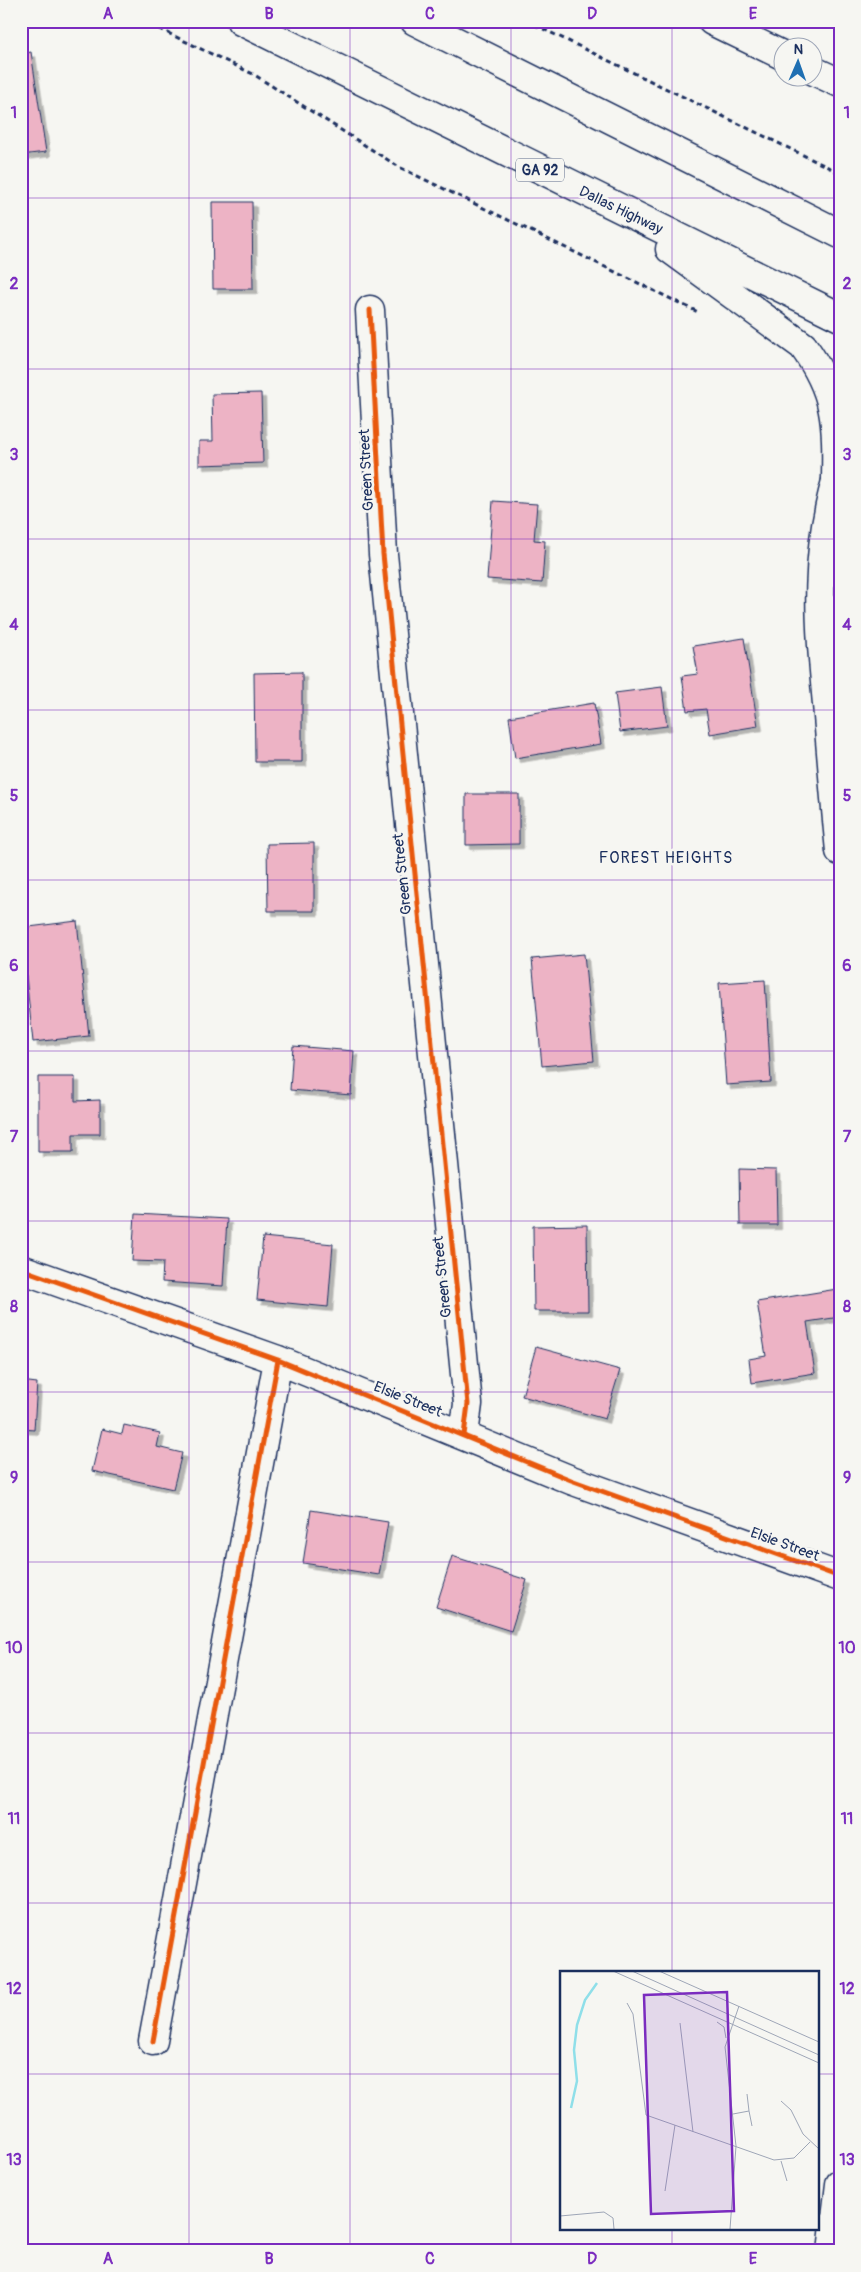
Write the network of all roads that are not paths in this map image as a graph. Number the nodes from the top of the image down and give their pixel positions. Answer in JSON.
{"nodes":[{"id":1,"x":241,"y":21,"type":"edge"},
{"id":2,"x":415,"y":21,"type":"edge"},
{"id":3,"x":712,"y":21,"type":"edge"},
{"id":4,"x":774,"y":51,"type":"edge"},
{"id":5,"x":824,"y":76,"type":"edge"},
{"id":6,"x":840,"y":83,"type":"edge"},
{"id":7,"x":606,"y":203,"type":"junction"},
{"id":8,"x":840,"y":234,"type":"edge"},
{"id":9,"x":370,"y":310,"type":"dead end"},
{"id":10,"x":840,"y":317,"type":"edge"},
{"id":11,"x":839,"y":474,"type":"edge"},
{"id":12,"x":840,"y":851,"type":"edge"},
{"id":13,"x":21,"y":1270,"type":"edge"},
{"id":14,"x":278,"y":1360,"type":"junction"},
{"id":15,"x":464,"y":1435,"type":"junction"},
{"id":16,"x":840,"y":1577,"type":"edge"},
{"id":17,"x":153,"y":2041,"type":"dead end"},
{"id":18,"x":840,"y":2184,"type":"edge"},
{"id":19,"x":832,"y":2251,"type":"edge"}],
"edges":[{"from":1,"to":7,"type":"street","name":"Dallas Highway","number":"GA 92"},
{"from":2,"to":8,"type":"street"},
{"from":3,"to":4,"type":"street"},
{"from":5,"to":6,"type":"street"},
{"from":7,"to":10,"type":"street","name":"Dallas Highway","number":"GA 92"},
{"from":7,"to":11,"type":"street"},
{"from":9,"to":15,"type":"street","name":"Green Street"},
{"from":11,"to":12,"type":"street"},
{"from":13,"to":14,"type":"street","name":"Elsie Street"},
{"from":14,"to":15,"type":"street","name":"Elsie Street"},
{"from":14,"to":17,"type":"street"},
{"from":15,"to":16,"type":"street","name":"Elsie Street"},
{"from":18,"to":19,"type":"street"}]}
